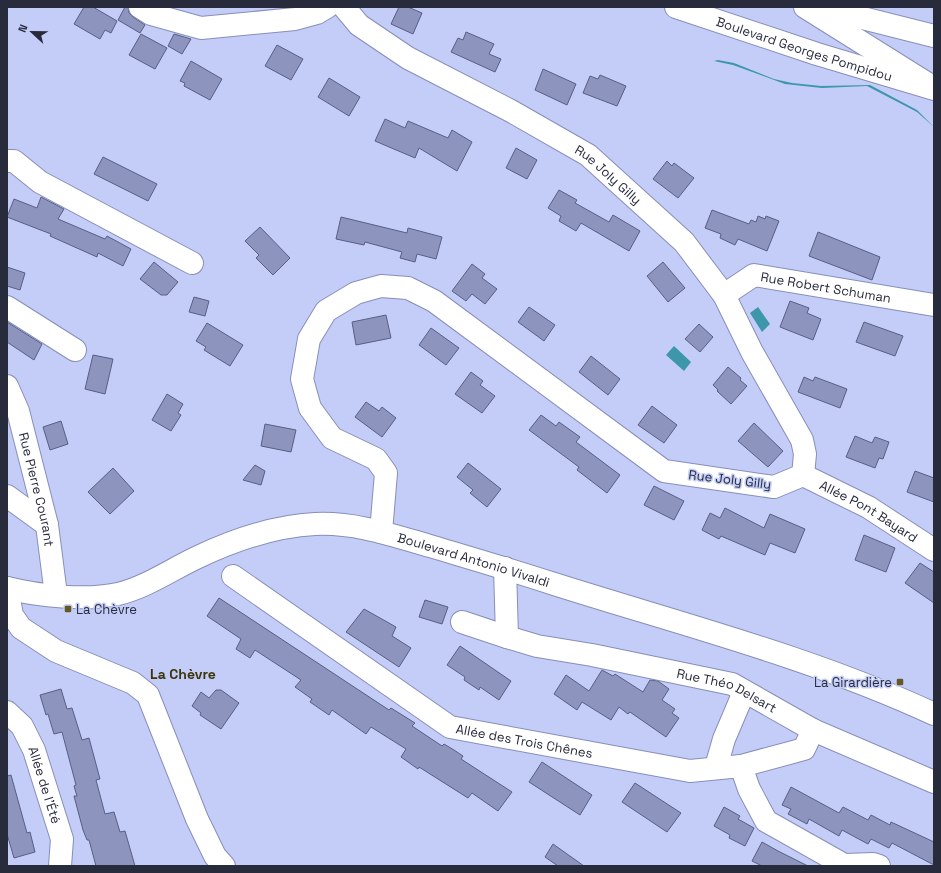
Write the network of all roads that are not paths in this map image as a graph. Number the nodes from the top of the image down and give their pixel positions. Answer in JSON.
{"nodes":[{"id":1,"x":140,"y":7,"type":"edge"},
{"id":2,"x":327,"y":7,"type":"edge"},
{"id":3,"x":344,"y":7,"type":"edge"},
{"id":4,"x":676,"y":7,"type":"edge"},
{"id":5,"x":805,"y":7,"type":"edge"},
{"id":6,"x":819,"y":7,"type":"edge"},
{"id":7,"x":934,"y":36,"type":"edge"},
{"id":8,"x":934,"y":89,"type":"edge"},
{"id":9,"x":9,"y":158,"type":"edge"},
{"id":10,"x":192,"y":263,"type":"dead end"},
{"id":11,"x":724,"y":295,"type":"junction"},
{"id":12,"x":934,"y":305,"type":"edge"},
{"id":13,"x":7,"y":307,"type":"edge"},
{"id":14,"x":75,"y":350,"type":"dead end"},
{"id":15,"x":7,"y":386,"type":"edge"},
{"id":16,"x":803,"y":475,"type":"junction"},
{"id":17,"x":7,"y":496,"type":"edge"},
{"id":18,"x":47,"y":525,"type":"junction"},
{"id":19,"x":381,"y":532,"type":"junction"},
{"id":20,"x":934,"y":550,"type":"edge"},
{"id":21,"x":505,"y":568,"type":"junction"},
{"id":22,"x":233,"y":576,"type":"dead end"},
{"id":23,"x":7,"y":588,"type":"edge"},
{"id":24,"x":56,"y":595,"type":"junction"},
{"id":25,"x":462,"y":622,"type":"dead end"},
{"id":26,"x":507,"y":637,"type":"junction"},
{"id":27,"x":744,"y":692,"type":"junction"},
{"id":28,"x":7,"y":712,"type":"edge"},
{"id":29,"x":934,"y":714,"type":"edge"},
{"id":30,"x":812,"y":730,"type":"junction"},
{"id":31,"x":742,"y":766,"type":"junction"},
{"id":32,"x":716,"y":767,"type":"junction"},
{"id":33,"x":934,"y":782,"type":"edge"},
{"id":34,"x":60,"y":866,"type":"edge"},
{"id":35,"x":224,"y":866,"type":"edge"},
{"id":36,"x":846,"y":866,"type":"edge"},
{"id":37,"x":879,"y":866,"type":"edge"}],
"edges":[{"from":1,"to":2,"type":"street"},
{"from":3,"to":11,"type":"street","name":"Rue Joly Gilly"},
{"from":4,"to":8,"type":"street","name":"Boulevard Georges Pompidou"},
{"from":5,"to":8,"type":"street"},
{"from":6,"to":7,"type":"street"},
{"from":9,"to":10,"type":"street"},
{"from":11,"to":12,"type":"street","name":"Rue Robert Schuman"},
{"from":11,"to":16,"type":"street","name":"Rue Joly Gilly"},
{"from":13,"to":14,"type":"street"},
{"from":15,"to":18,"type":"street","name":"Rue Pierre Courant"},
{"from":16,"to":19,"type":"street","name":"Rue Joly Gilly"},
{"from":16,"to":20,"type":"street","name":"Allée Pont Bayard"},
{"from":17,"to":18,"type":"street"},
{"from":18,"to":24,"type":"street","name":"Rue Pierre Courant"},
{"from":19,"to":21,"type":"street","name":"Boulevard Antonio Vivaldi"},
{"from":19,"to":24,"type":"street","name":"Boulevard Antonio Vivaldi"},
{"from":21,"to":26,"type":"street"},
{"from":21,"to":29,"type":"street","name":"Boulevard Antonio Vivaldi"},
{"from":22,"to":32,"type":"street","name":"Allée des Trois Chênes"},
{"from":23,"to":24,"type":"street","name":"Boulevard Antonio Vivaldi"},
{"from":23,"to":35,"type":"street"},
{"from":25,"to":26,"type":"street","name":"Rue Théo Delsart"},
{"from":26,"to":27,"type":"street","name":"Rue Théo Delsart"},
{"from":27,"to":30,"type":"street","name":"Rue Théo Delsart"},
{"from":27,"to":32,"type":"street"},
{"from":28,"to":34,"type":"street","name":"Allée de l'Été"},
{"from":30,"to":31,"type":"street","name":"Allée des Trois Chênes"},
{"from":30,"to":33,"type":"street","name":"Rue Théo Delsart"},
{"from":31,"to":32,"type":"street","name":"Allée des Trois Chênes"},
{"from":31,"to":36,"type":"street"},
{"from":36,"to":37,"type":"street"}]}
